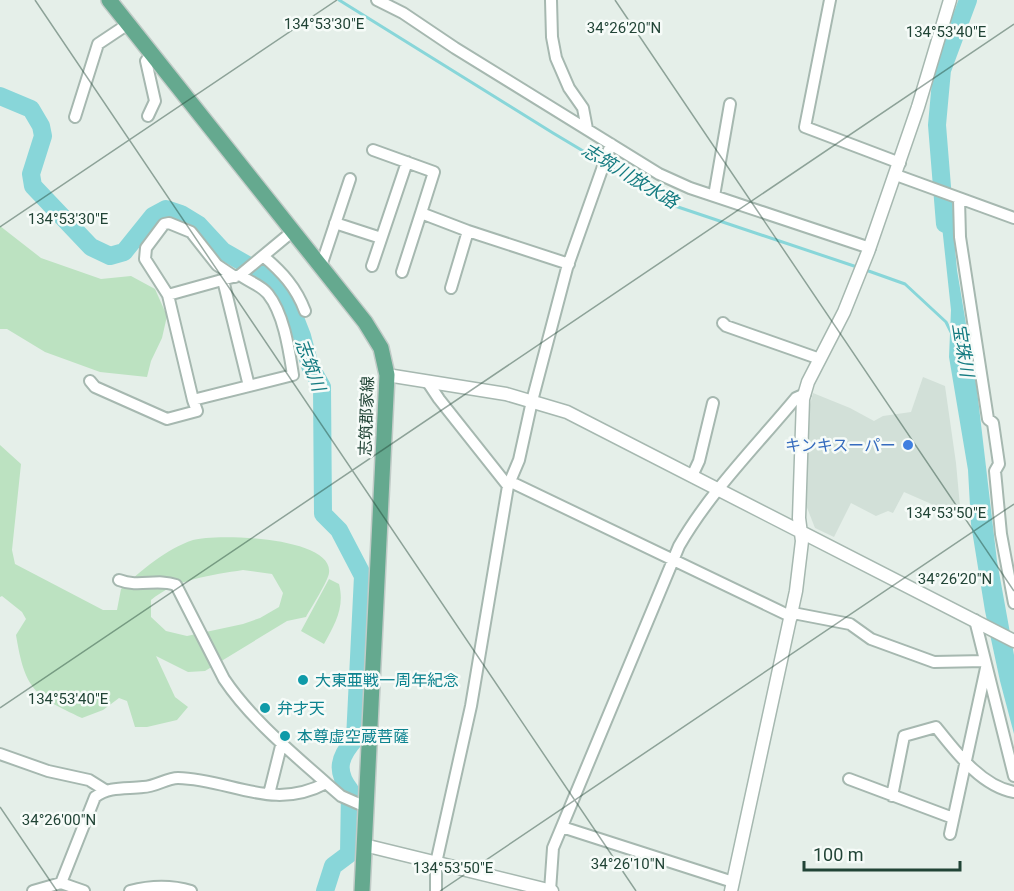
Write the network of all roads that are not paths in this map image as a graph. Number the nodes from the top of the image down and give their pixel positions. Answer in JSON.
{"nodes":[{"id":1,"x":108,"y":0,"type":"edge"},
{"id":2,"x":377,"y":0,"type":"edge"},
{"id":3,"x":551,"y":0,"type":"edge"},
{"id":4,"x":830,"y":0,"type":"edge"},
{"id":5,"x":950,"y":0,"type":"edge"},
{"id":6,"x":128,"y":24,"type":"junction"},
{"id":7,"x":152,"y":54,"type":"junction"},
{"id":8,"x":730,"y":104,"type":"dead end"},
{"id":9,"x":148,"y":116,"type":"dead end"},
{"id":10,"x":75,"y":117,"type":"dead end"},
{"id":11,"x":588,"y":129,"type":"junction"},
{"id":12,"x":611,"y":144,"type":"junction"},
{"id":13,"x":373,"y":150,"type":"dead end"},
{"id":14,"x":407,"y":162,"type":"junction"},
{"id":15,"x":898,"y":169,"type":"junction"},
{"id":16,"x":350,"y":179,"type":"dead end"},
{"id":17,"x":714,"y":196,"type":"junction"},
{"id":18,"x":957,"y":198,"type":"junction"},
{"id":19,"x":421,"y":213,"type":"junction"},
{"id":20,"x":1014,"y":218,"type":"edge"},
{"id":21,"x":335,"y":223,"type":"junction"},
{"id":22,"x":293,"y":231,"type":"junction"},
{"id":23,"x":468,"y":231,"type":"junction"},
{"id":24,"x":381,"y":238,"type":"junction"},
{"id":25,"x":869,"y":250,"type":"junction"},
{"id":26,"x":259,"y":259,"type":"junction"},
{"id":27,"x":569,"y":264,"type":"junction"},
{"id":28,"x":321,"y":266,"type":"junction"},
{"id":29,"x":372,"y":266,"type":"dead end"},
{"id":30,"x":402,"y":272,"type":"dead end"},
{"id":31,"x":240,"y":275,"type":"junction"},
{"id":32,"x":223,"y":280,"type":"junction"},
{"id":33,"x":451,"y":288,"type":"dead end"},
{"id":34,"x":168,"y":295,"type":"junction"},
{"id":35,"x":305,"y":311,"type":"dead end"},
{"id":36,"x":723,"y":323,"type":"dead end"},
{"id":37,"x":820,"y":359,"type":"junction"},
{"id":38,"x":387,"y":375,"type":"junction"},
{"id":39,"x":90,"y":381,"type":"dead end"},
{"id":40,"x":428,"y":381,"type":"junction"},
{"id":41,"x":249,"y":386,"type":"junction"},
{"id":42,"x":805,"y":394,"type":"junction"},
{"id":43,"x":193,"y":400,"type":"junction"},
{"id":44,"x":532,"y":401,"type":"junction"},
{"id":45,"x":713,"y":403,"type":"dead end"},
{"id":46,"x":692,"y":476,"type":"junction"},
{"id":47,"x":509,"y":484,"type":"junction"},
{"id":48,"x":719,"y":490,"type":"junction"},
{"id":49,"x":802,"y":532,"type":"junction"},
{"id":50,"x":673,"y":560,"type":"junction"},
{"id":51,"x":118,"y":580,"type":"dead end"},
{"id":52,"x":1014,"y":603,"type":"edge"},
{"id":53,"x":792,"y":615,"type":"junction"},
{"id":54,"x":980,"y":623,"type":"junction"},
{"id":55,"x":1014,"y":641,"type":"edge"},
{"id":56,"x":986,"y":664,"type":"junction"},
{"id":57,"x":282,"y":742,"type":"junction"},
{"id":58,"x":0,"y":754,"type":"edge"},
{"id":59,"x":966,"y":760,"type":"junction"},
{"id":60,"x":1014,"y":776,"type":"edge"},
{"id":61,"x":849,"y":779,"type":"dead end"},
{"id":62,"x":326,"y":783,"type":"junction"},
{"id":63,"x":105,"y":790,"type":"junction"},
{"id":64,"x":1014,"y":792,"type":"edge"},
{"id":65,"x":269,"y":794,"type":"junction"},
{"id":66,"x":892,"y":796,"type":"junction"},
{"id":67,"x":362,"y":806,"type":"junction"},
{"id":68,"x":953,"y":818,"type":"junction"},
{"id":69,"x":562,"y":827,"type":"junction"},
{"id":70,"x":950,"y":834,"type":"dead end"},
{"id":71,"x":364,"y":845,"type":"junction"},
{"id":72,"x":436,"y":863,"type":"junction"},
{"id":73,"x":61,"y":883,"type":"junction"},
{"id":74,"x":732,"y":886,"type":"edge"},
{"id":75,"x":33,"y":891,"type":"edge"},
{"id":76,"x":84,"y":891,"type":"edge"},
{"id":77,"x":130,"y":891,"type":"edge"},
{"id":78,"x":191,"y":891,"type":"edge"},
{"id":79,"x":362,"y":891,"type":"edge"},
{"id":80,"x":436,"y":891,"type":"edge"},
{"id":81,"x":551,"y":891,"type":"edge"}],
"edges":[{"from":1,"to":6,"type":"main road","name":"志筑郡家線"},
{"from":2,"to":11,"type":"street"},
{"from":3,"to":11,"type":"street"},
{"from":4,"to":15,"type":"street"},
{"from":5,"to":15,"type":"street"},
{"from":6,"to":7,"type":"main road","name":"志筑郡家線"},
{"from":6,"to":10,"type":"street"},
{"from":7,"to":9,"type":"street"},
{"from":7,"to":22,"type":"main road","name":"志筑郡家線"},
{"from":8,"to":17,"type":"street"},
{"from":11,"to":12,"type":"street"},
{"from":12,"to":17,"type":"street"},
{"from":12,"to":27,"type":"street"},
{"from":13,"to":14,"type":"street"},
{"from":14,"to":19,"type":"street"},
{"from":14,"to":24,"type":"street"},
{"from":15,"to":18,"type":"street"},
{"from":15,"to":25,"type":"street"},
{"from":16,"to":21,"type":"street"},
{"from":17,"to":25,"type":"street"},
{"from":18,"to":20,"type":"street"},
{"from":18,"to":52,"type":"street"},
{"from":19,"to":23,"type":"street"},
{"from":19,"to":30,"type":"street"},
{"from":21,"to":24,"type":"street"},
{"from":21,"to":28,"type":"street"},
{"from":22,"to":26,"type":"street"},
{"from":22,"to":28,"type":"main road","name":"志筑郡家線"},
{"from":23,"to":27,"type":"street"},
{"from":23,"to":33,"type":"street"},
{"from":24,"to":29,"type":"street"},
{"from":25,"to":37,"type":"street"},
{"from":26,"to":31,"type":"street"},
{"from":26,"to":35,"type":"street"},
{"from":27,"to":44,"type":"street"},
{"from":28,"to":38,"type":"main road","name":"志筑郡家線"},
{"from":31,"to":32,"type":"street"},
{"from":31,"to":34,"type":"street"},
{"from":31,"to":41,"type":"street"},
{"from":32,"to":34,"type":"street"},
{"from":32,"to":41,"type":"street"},
{"from":34,"to":43,"type":"street"},
{"from":36,"to":37,"type":"street"},
{"from":37,"to":42,"type":"street"},
{"from":38,"to":40,"type":"street"},
{"from":38,"to":67,"type":"main road","name":"志筑郡家線"},
{"from":39,"to":43,"type":"street"},
{"from":40,"to":44,"type":"street"},
{"from":40,"to":47,"type":"street"},
{"from":41,"to":43,"type":"street"},
{"from":42,"to":48,"type":"street"},
{"from":42,"to":49,"type":"street"},
{"from":44,"to":46,"type":"street"},
{"from":44,"to":47,"type":"street"},
{"from":45,"to":46,"type":"street"},
{"from":46,"to":48,"type":"street"},
{"from":47,"to":50,"type":"street"},
{"from":47,"to":72,"type":"street"},
{"from":48,"to":49,"type":"street"},
{"from":48,"to":50,"type":"street"},
{"from":49,"to":53,"type":"street"},
{"from":49,"to":54,"type":"street"},
{"from":50,"to":53,"type":"street"},
{"from":50,"to":69,"type":"street"},
{"from":51,"to":57,"type":"street"},
{"from":53,"to":56,"type":"street"},
{"from":53,"to":74,"type":"street"},
{"from":54,"to":55,"type":"street"},
{"from":54,"to":56,"type":"street"},
{"from":56,"to":59,"type":"street"},
{"from":56,"to":60,"type":"street"},
{"from":57,"to":62,"type":"street"},
{"from":57,"to":65,"type":"street"},
{"from":58,"to":63,"type":"street"},
{"from":59,"to":64,"type":"street"},
{"from":59,"to":66,"type":"street"},
{"from":59,"to":68,"type":"street"},
{"from":61,"to":66,"type":"street"},
{"from":62,"to":65,"type":"street"},
{"from":62,"to":67,"type":"street"},
{"from":63,"to":65,"type":"street"},
{"from":63,"to":73,"type":"street"},
{"from":66,"to":68,"type":"street"},
{"from":67,"to":71,"type":"main road","name":"志筑郡家線"},
{"from":68,"to":70,"type":"street"},
{"from":69,"to":74,"type":"street"},
{"from":69,"to":81,"type":"street"},
{"from":71,"to":72,"type":"street"},
{"from":71,"to":79,"type":"main road","name":"志筑郡家線"},
{"from":72,"to":80,"type":"street"},
{"from":72,"to":81,"type":"street"},
{"from":73,"to":75,"type":"street"},
{"from":73,"to":76,"type":"street"},
{"from":77,"to":78,"type":"street"}]}
